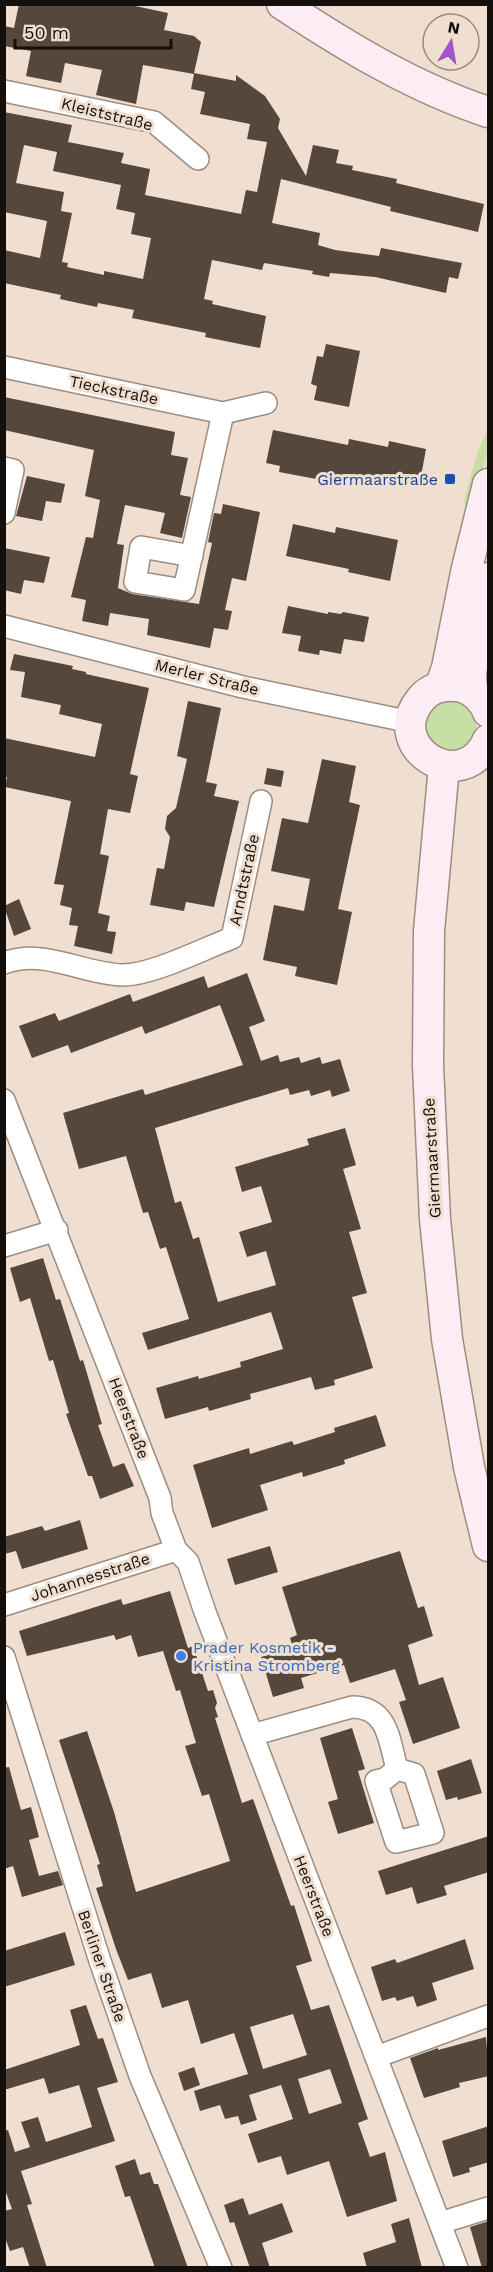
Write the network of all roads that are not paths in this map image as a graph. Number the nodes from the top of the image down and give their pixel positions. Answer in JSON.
{"nodes":[{"id":1,"x":282,"y":4,"type":"edge"},
{"id":2,"x":4,"y":91,"type":"edge"},
{"id":3,"x":481,"y":112,"type":"edge"},
{"id":4,"x":198,"y":159,"type":"dead end"},
{"id":5,"x":4,"y":366,"type":"edge"},
{"id":6,"x":267,"y":403,"type":"dead end"},
{"id":7,"x":223,"y":413,"type":"junction"},
{"id":8,"x":4,"y":468,"type":"edge"},
{"id":9,"x":489,"y":484,"type":"edge"},
{"id":10,"x":4,"y":513,"type":"edge"},
{"id":11,"x":192,"y":556,"type":"dead end"},
{"id":12,"x":489,"y":578,"type":"edge"},
{"id":13,"x":4,"y":626,"type":"edge"},
{"id":14,"x":440,"y":687,"type":"junction"},
{"id":15,"x":480,"y":702,"type":"edge"},
{"id":16,"x":411,"y":722,"type":"junction"},
{"id":17,"x":489,"y":740,"type":"edge"},
{"id":18,"x":444,"y":766,"type":"junction"},
{"id":19,"x":261,"y":801,"type":"dead end"},
{"id":20,"x":4,"y":963,"type":"edge"},
{"id":21,"x":4,"y":1100,"type":"edge"},
{"id":22,"x":57,"y":1230,"type":"junction"},
{"id":23,"x":4,"y":1246,"type":"edge"},
{"id":24,"x":489,"y":1546,"type":"edge"},
{"id":25,"x":176,"y":1550,"type":"junction"},
{"id":26,"x":4,"y":1605,"type":"edge"},
{"id":27,"x":4,"y":1657,"type":"edge"},
{"id":28,"x":252,"y":1735,"type":"junction"},
{"id":29,"x":397,"y":1768,"type":"dead end"},
{"id":30,"x":489,"y":2016,"type":"edge"},
{"id":31,"x":376,"y":2057,"type":"junction"},
{"id":32,"x":489,"y":2208,"type":"edge"},
{"id":33,"x":440,"y":2223,"type":"junction"},
{"id":34,"x":221,"y":2268,"type":"edge"},
{"id":35,"x":457,"y":2268,"type":"edge"}],
"edges":[{"from":1,"to":3,"type":"main road"},
{"from":2,"to":4,"type":"street","name":"Kleiststraße"},
{"from":5,"to":7,"type":"street","name":"Tieckstraße"},
{"from":6,"to":7,"type":"street","name":"Tieckstraße"},
{"from":7,"to":11,"type":"street"},
{"from":8,"to":10,"type":"street"},
{"from":9,"to":14,"type":"main road"},
{"from":12,"to":15,"type":"main road"},
{"from":13,"to":16,"type":"street","name":"Merler Straße"},
{"from":14,"to":15,"type":"main road"},
{"from":14,"to":16,"type":"main road"},
{"from":16,"to":18,"type":"main road"},
{"from":17,"to":18,"type":"main road"},
{"from":18,"to":24,"type":"main road","name":"Giermaarstraße"},
{"from":19,"to":20,"type":"street","name":"Arndtstraße"},
{"from":21,"to":22,"type":"street","name":"Heerstraße"},
{"from":22,"to":23,"type":"street"},
{"from":22,"to":25,"type":"street","name":"Heerstraße"},
{"from":25,"to":26,"type":"street","name":"Johannesstraße"},
{"from":25,"to":28,"type":"street","name":"Heerstraße"},
{"from":27,"to":34,"type":"street","name":"Berliner Straße"},
{"from":28,"to":29,"type":"street"},
{"from":28,"to":31,"type":"street","name":"Heerstraße"},
{"from":30,"to":31,"type":"street"},
{"from":31,"to":33,"type":"street","name":"Heerstraße"},
{"from":32,"to":33,"type":"street"},
{"from":33,"to":35,"type":"street","name":"Heerstraße"}]}
